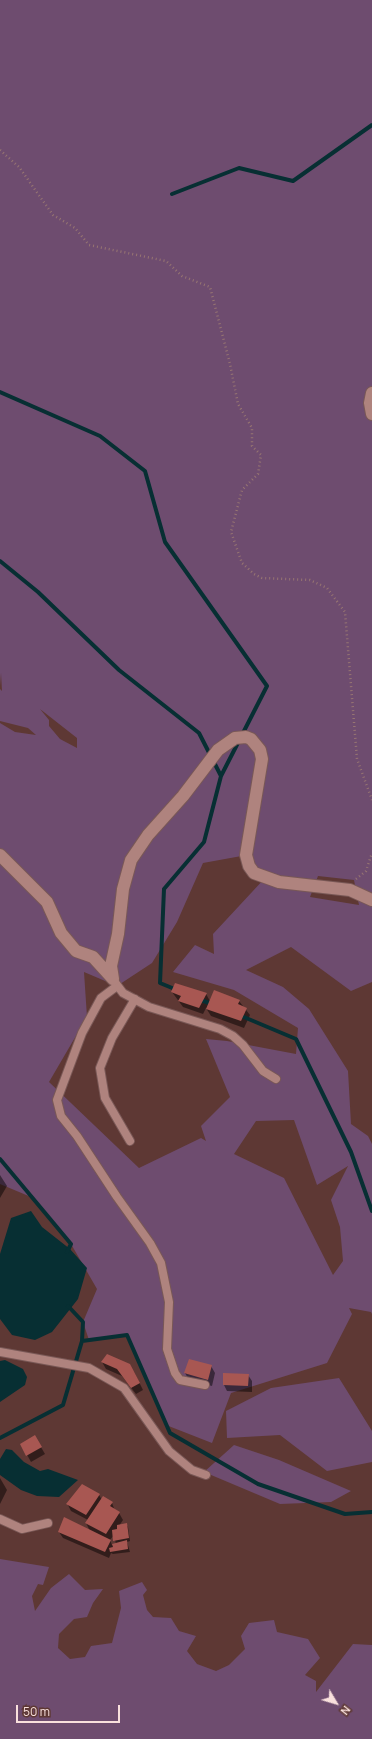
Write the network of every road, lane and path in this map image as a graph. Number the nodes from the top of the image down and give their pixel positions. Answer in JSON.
{"nodes":[{"id":1,"x":0,"y":150,"type":"edge"},
{"id":2,"x":372,"y":393,"type":"edge"},
{"id":3,"x":372,"y":414,"type":"edge"},
{"id":4,"x":372,"y":800,"type":"edge"},
{"id":5,"x":372,"y":853,"type":"edge"},
{"id":6,"x":0,"y":855,"type":"edge"},
{"id":7,"x":346,"y":889,"type":"junction"},
{"id":8,"x":372,"y":900,"type":"edge"},
{"id":9,"x":115,"y":982,"type":"junction"},
{"id":10,"x":135,"y":999,"type":"junction"},
{"id":11,"x":276,"y":1079,"type":"dead end"},
{"id":12,"x":130,"y":1141,"type":"dead end"},
{"id":13,"x":0,"y":1352,"type":"edge"},
{"id":14,"x":205,"y":1385,"type":"dead end"},
{"id":15,"x":206,"y":1475,"type":"dead end"},
{"id":16,"x":0,"y":1519,"type":"edge"},
{"id":17,"x":48,"y":1523,"type":"dead end"}],
"edges":[{"from":1,"to":4,"type":"path"},
{"from":2,"to":3,"type":"street"},
{"from":5,"to":7,"type":"path"},
{"from":6,"to":9,"type":"street"},
{"from":7,"to":8,"type":"street"},
{"from":7,"to":9,"type":"street"},
{"from":9,"to":10,"type":"lane"},
{"from":9,"to":14,"type":"lane"},
{"from":10,"to":11,"type":"lane"},
{"from":10,"to":12,"type":"lane"},
{"from":13,"to":15,"type":"lane"},
{"from":16,"to":17,"type":"lane"}]}
